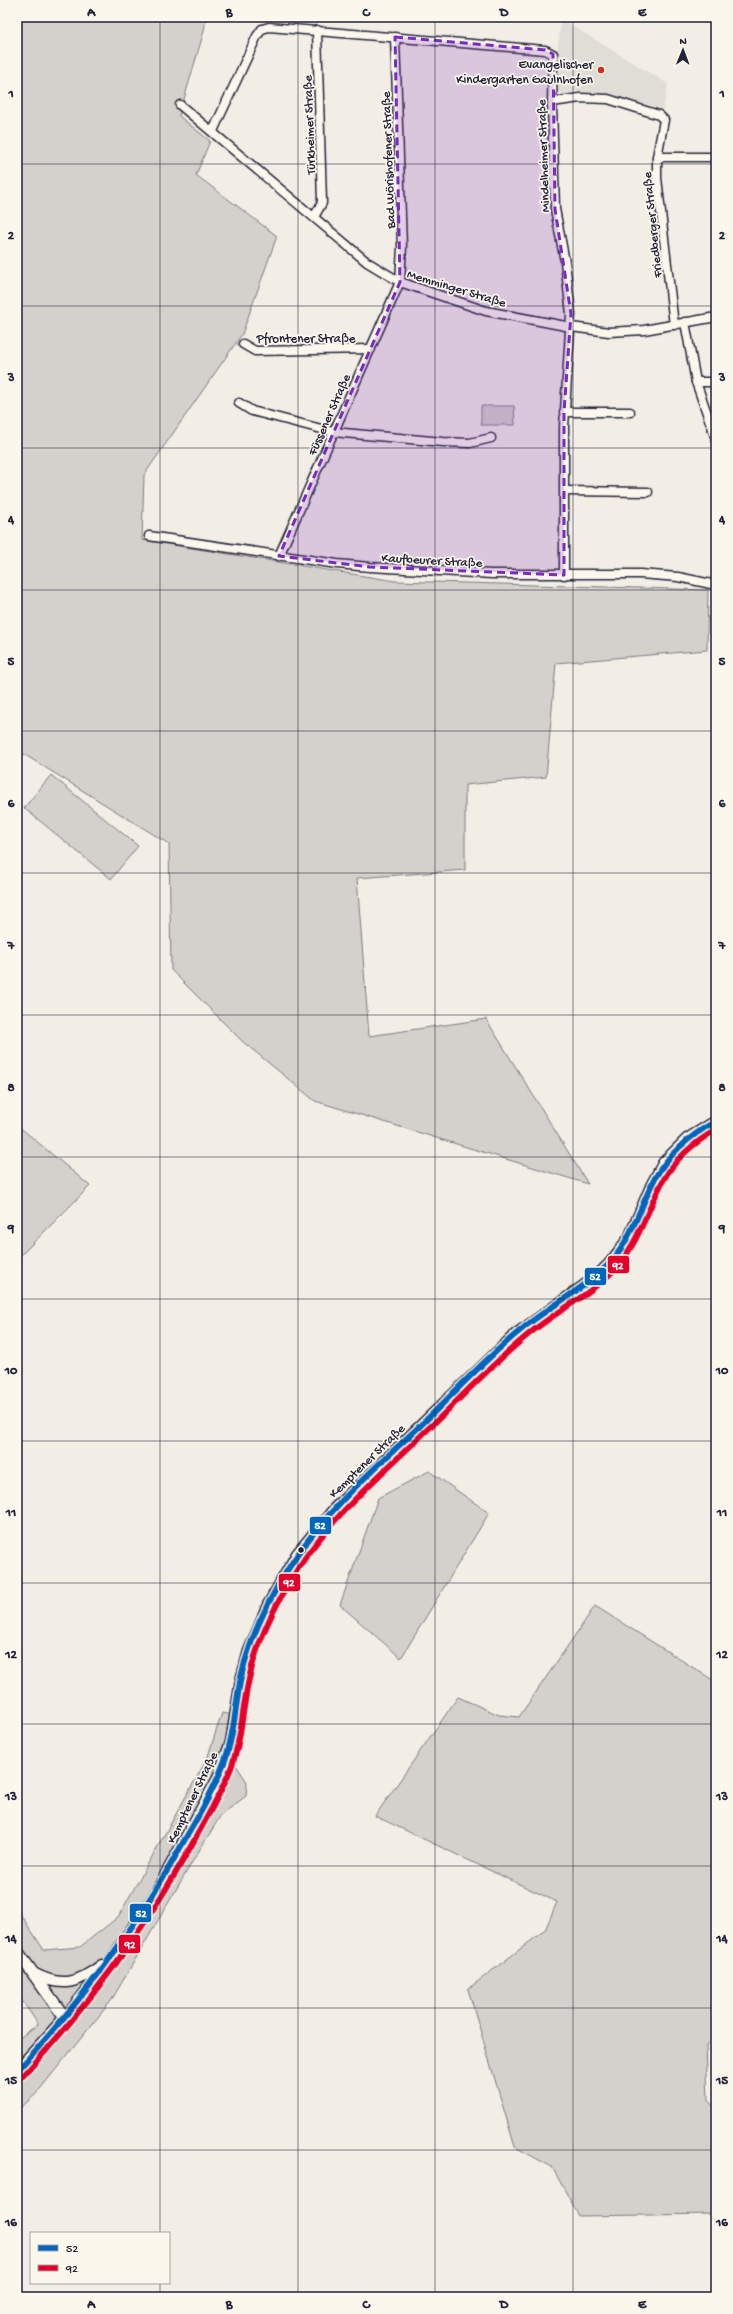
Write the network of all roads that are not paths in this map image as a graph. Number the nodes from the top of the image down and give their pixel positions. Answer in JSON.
{"nodes":[{"id":1,"x":317,"y":30,"type":"junction"},
{"id":2,"x":395,"y":37,"type":"junction"},
{"id":3,"x":552,"y":102,"type":"junction"},
{"id":4,"x":180,"y":105,"type":"dead end"},
{"id":5,"x":213,"y":131,"type":"junction"},
{"id":6,"x":657,"y":157,"type":"junction"},
{"id":7,"x":716,"y":157,"type":"edge"},
{"id":8,"x":314,"y":217,"type":"junction"},
{"id":9,"x":400,"y":282,"type":"junction"},
{"id":10,"x":716,"y":317,"type":"edge"},
{"id":11,"x":686,"y":322,"type":"junction"},
{"id":12,"x":674,"y":325,"type":"junction"},
{"id":13,"x":571,"y":327,"type":"junction"},
{"id":14,"x":243,"y":344,"type":"dead end"},
{"id":15,"x":371,"y":349,"type":"junction"},
{"id":16,"x":696,"y":382,"type":"junction"},
{"id":17,"x":716,"y":382,"type":"edge"},
{"id":18,"x":239,"y":403,"type":"dead end"},
{"id":19,"x":564,"y":412,"type":"junction"},
{"id":20,"x":630,"y":412,"type":"dead end"},
{"id":21,"x":334,"y":432,"type":"junction"},
{"id":22,"x":491,"y":438,"type":"dead end"},
{"id":23,"x":716,"y":439,"type":"edge"},
{"id":24,"x":565,"y":491,"type":"junction"},
{"id":25,"x":648,"y":492,"type":"dead end"},
{"id":26,"x":149,"y":536,"type":"dead end"},
{"id":27,"x":279,"y":556,"type":"junction"},
{"id":28,"x":564,"y":575,"type":"junction"},
{"id":29,"x":716,"y":585,"type":"edge"},
{"id":30,"x":716,"y":1121,"type":"edge"},
{"id":31,"x":17,"y":1951,"type":"edge"},
{"id":32,"x":113,"y":1957,"type":"junction"},
{"id":33,"x":33,"y":1973,"type":"junction"},
{"id":34,"x":65,"y":2018,"type":"junction"},
{"id":35,"x":17,"y":2071,"type":"edge"}],
"edges":[{"from":1,"to":2,"type":"street","name":"Mindelheimer Straße"},
{"from":1,"to":5,"type":"street","name":"Mindelheimer Straße"},
{"from":1,"to":8,"type":"street","name":"Türkheimer Straße"},
{"from":2,"to":3,"type":"street","name":"Mindelheimer Straße"},
{"from":2,"to":9,"type":"street","name":"Bad Wörishofener Straße"},
{"from":3,"to":6,"type":"street","name":"Friedberger Straße"},
{"from":3,"to":13,"type":"street","name":"Mindelheimer Straße"},
{"from":4,"to":5,"type":"street","name":"Memminger Straße"},
{"from":5,"to":8,"type":"street","name":"Memminger Straße"},
{"from":6,"to":7,"type":"street"},
{"from":6,"to":12,"type":"street","name":"Friedberger Straße"},
{"from":8,"to":9,"type":"street","name":"Memminger Straße"},
{"from":9,"to":13,"type":"street","name":"Memminger Straße"},
{"from":9,"to":15,"type":"street","name":"Füssener Straße"},
{"from":10,"to":11,"type":"street","name":"Memminger Straße"},
{"from":11,"to":12,"type":"street","name":"Memminger Straße"},
{"from":11,"to":16,"type":"street"},
{"from":12,"to":13,"type":"street","name":"Memminger Straße"},
{"from":13,"to":19,"type":"street","name":"Mindelheimer Straße"},
{"from":14,"to":15,"type":"street","name":"Pfrontener Straße"},
{"from":15,"to":21,"type":"street","name":"Füssener Straße"},
{"from":16,"to":17,"type":"street"},
{"from":16,"to":23,"type":"street"},
{"from":18,"to":21,"type":"street"},
{"from":19,"to":20,"type":"street"},
{"from":19,"to":24,"type":"street","name":"Mindelheimer Straße"},
{"from":21,"to":22,"type":"street"},
{"from":21,"to":27,"type":"street","name":"Füssener Straße"},
{"from":24,"to":25,"type":"street"},
{"from":24,"to":28,"type":"street","name":"Mindelheimer Straße"},
{"from":26,"to":27,"type":"street","name":"Kaufbeurer Straße"},
{"from":27,"to":28,"type":"street","name":"Kaufbeurer Straße"},
{"from":28,"to":29,"type":"street","name":"Kaufbeurer Straße"},
{"from":30,"to":32,"type":"street","name":"Kemptener Straße"},
{"from":31,"to":33,"type":"main road"},
{"from":32,"to":33,"type":"street"},
{"from":32,"to":34,"type":"street","name":"Kemptener Straße"},
{"from":33,"to":34,"type":"main road"},
{"from":34,"to":35,"type":"main road"}]}
